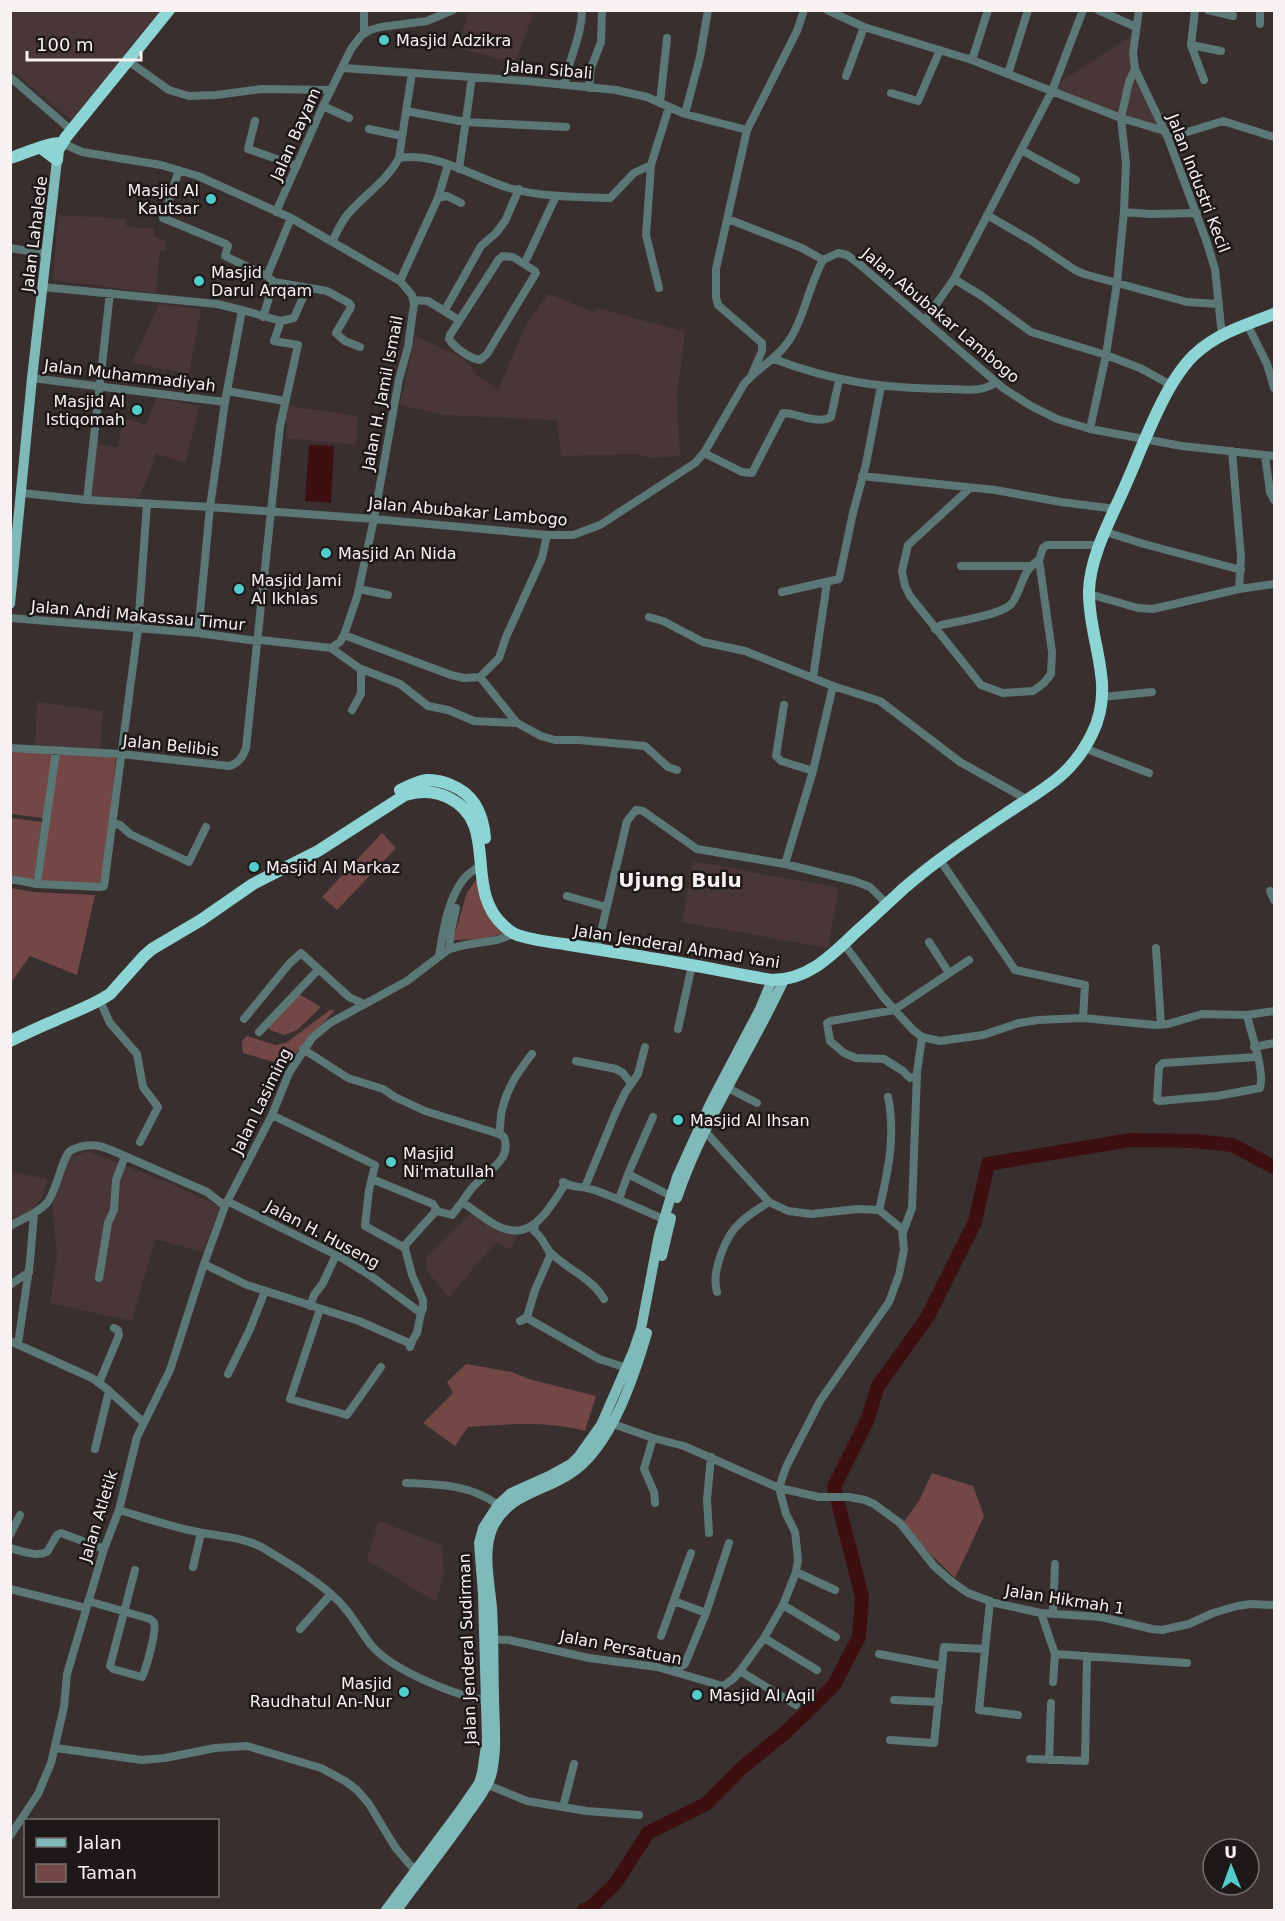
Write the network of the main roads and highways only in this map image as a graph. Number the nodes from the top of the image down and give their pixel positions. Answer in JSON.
{"nodes":[{"id":1,"x":169,"y":10,"type":"edge"},
{"id":2,"x":62,"y":143,"type":"junction"},
{"id":3,"x":41,"y":148,"type":"junction"},
{"id":4,"x":10,"y":158,"type":"edge"},
{"id":5,"x":57,"y":160,"type":"junction"},
{"id":6,"x":1275,"y":314,"type":"edge"},
{"id":7,"x":17,"y":492,"type":"edge"},
{"id":8,"x":13,"y":549,"type":"edge"},
{"id":9,"x":10,"y":604,"type":"edge"},
{"id":10,"x":778,"y":980,"type":"junction"},
{"id":11,"x":10,"y":1041,"type":"edge"},
{"id":12,"x":703,"y":1128,"type":"junction"},
{"id":13,"x":682,"y":1175,"type":"junction"},
{"id":14,"x":631,"y":1369,"type":"junction"},
{"id":15,"x":488,"y":1639,"type":"junction"},
{"id":16,"x":490,"y":1701,"type":"junction"},
{"id":17,"x":392,"y":1909,"type":"edge"}],
"edges":[{"from":1,"to":2,"type":"highway"},
{"from":2,"to":3,"type":"highway"},
{"from":2,"to":5,"type":"highway"},
{"from":3,"to":4,"type":"highway"},
{"from":3,"to":5,"type":"highway"},
{"from":5,"to":7,"type":"main road","name":"Jalan Lahalede"},
{"from":6,"to":10,"type":"highway","name":"Jalan Jenderal Ahmad Yani"},
{"from":7,"to":8,"type":"main road","name":"Jalan Lahalede"},
{"from":8,"to":9,"type":"main road","name":"Jalan Lahalede"},
{"from":10,"to":11,"type":"highway","name":"Jalan Jenderal Ahmad Yani"},
{"from":10,"to":12,"type":"main road","name":"Jalan Jenderal Sudirman"},
{"from":10,"to":12,"type":"main road","name":"Jalan Jenderal Sudirman"},
{"from":12,"to":13,"type":"main road","name":"Jalan Jenderal Sudirman"},
{"from":13,"to":14,"type":"main road","name":"Jalan Jenderal Sudirman"},
{"from":13,"to":14,"type":"main road","name":"Jalan Jenderal Sudirman"},
{"from":14,"to":15,"type":"main road","name":"Jalan Jenderal Sudirman"},
{"from":14,"to":15,"type":"main road","name":"Jalan Jenderal Sudirman"},
{"from":15,"to":16,"type":"main road","name":"Jalan Jenderal Sudirman"},
{"from":16,"to":17,"type":"main road","name":"Jalan Jenderal Sudirman"},
{"from":16,"to":17,"type":"main road","name":"Jalan Jenderal Sudirman"}]}
